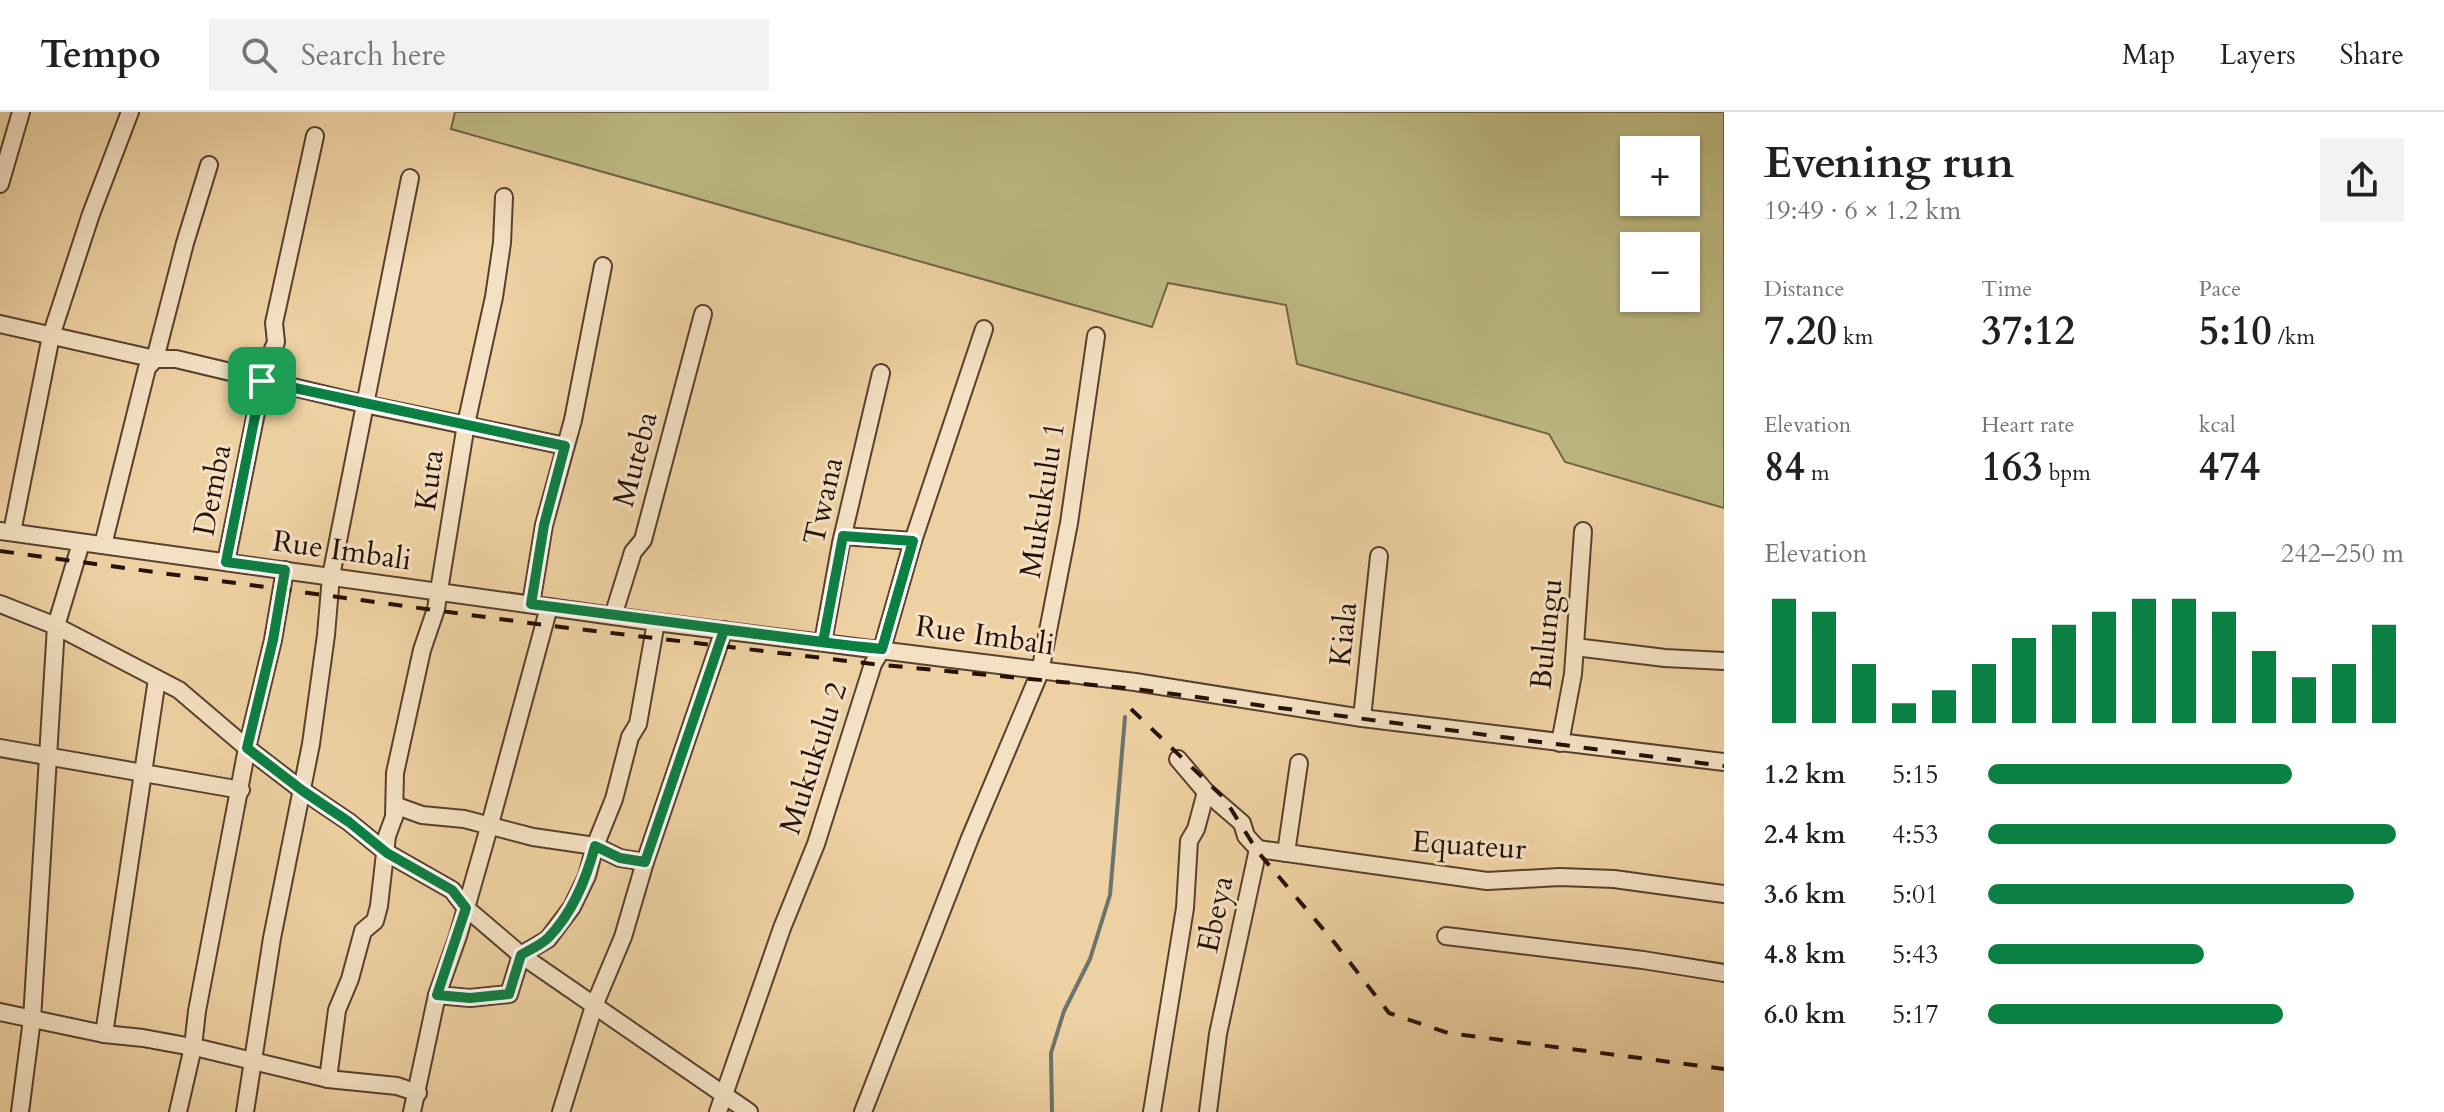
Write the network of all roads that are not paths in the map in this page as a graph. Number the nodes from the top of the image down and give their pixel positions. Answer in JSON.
{"nodes":[{"id":1,"x":21,"y":112,"type":"edge"},
{"id":2,"x":130,"y":112,"type":"edge"},
{"id":3,"x":315,"y":136,"type":"dead end"},
{"id":4,"x":209,"y":165,"type":"dead end"},
{"id":5,"x":410,"y":178,"type":"dead end"},
{"id":6,"x":0,"y":184,"type":"edge"},
{"id":7,"x":504,"y":197,"type":"dead end"},
{"id":8,"x":603,"y":266,"type":"dead end"},
{"id":9,"x":703,"y":314,"type":"dead end"},
{"id":10,"x":0,"y":324,"type":"edge"},
{"id":11,"x":984,"y":329,"type":"dead end"},
{"id":12,"x":51,"y":336,"type":"junction"},
{"id":13,"x":1096,"y":336,"type":"dead end"},
{"id":14,"x":155,"y":359,"type":"junction"},
{"id":15,"x":881,"y":373,"type":"dead end"},
{"id":16,"x":262,"y":381,"type":"junction"},
{"id":17,"x":364,"y":404,"type":"junction"},
{"id":18,"x":466,"y":424,"type":"junction"},
{"id":19,"x":565,"y":446,"type":"junction"},
{"id":20,"x":1583,"y":531,"type":"dead end"},
{"id":21,"x":6,"y":532,"type":"edge"},
{"id":22,"x":843,"y":536,"type":"junction"},
{"id":23,"x":913,"y":541,"type":"junction"},
{"id":24,"x":81,"y":543,"type":"junction"},
{"id":25,"x":103,"y":545,"type":"junction"},
{"id":26,"x":1379,"y":556,"type":"dead end"},
{"id":27,"x":226,"y":562,"type":"junction"},
{"id":28,"x":285,"y":570,"type":"junction"},
{"id":29,"x":331,"y":576,"type":"junction"},
{"id":30,"x":438,"y":592,"type":"junction"},
{"id":31,"x":0,"y":604,"type":"edge"},
{"id":32,"x":531,"y":604,"type":"junction"},
{"id":33,"x":549,"y":607,"type":"junction"},
{"id":34,"x":613,"y":616,"type":"junction"},
{"id":35,"x":656,"y":622,"type":"junction"},
{"id":36,"x":56,"y":626,"type":"junction"},
{"id":37,"x":724,"y":630,"type":"junction"},
{"id":38,"x":823,"y":642,"type":"junction"},
{"id":39,"x":1575,"y":647,"type":"junction"},
{"id":40,"x":882,"y":649,"type":"junction"},
{"id":41,"x":1724,"y":661,"type":"edge"},
{"id":42,"x":1040,"y":672,"type":"junction"},
{"id":43,"x":157,"y":679,"type":"junction"},
{"id":44,"x":1362,"y":718,"type":"junction"},
{"id":45,"x":1560,"y":743,"type":"junction"},
{"id":46,"x":0,"y":748,"type":"edge"},
{"id":47,"x":247,"y":748,"type":"junction"},
{"id":48,"x":50,"y":757,"type":"junction"},
{"id":49,"x":1178,"y":759,"type":"dead end"},
{"id":50,"x":1724,"y":762,"type":"edge"},
{"id":51,"x":1299,"y":763,"type":"dead end"},
{"id":52,"x":142,"y":772,"type":"junction"},
{"id":53,"x":241,"y":790,"type":"junction"},
{"id":54,"x":303,"y":791,"type":"junction"},
{"id":55,"x":1206,"y":792,"type":"junction"},
{"id":56,"x":394,"y":817,"type":"junction"},
{"id":57,"x":490,"y":824,"type":"junction"},
{"id":58,"x":595,"y":846,"type":"junction"},
{"id":59,"x":1258,"y":849,"type":"junction"},
{"id":60,"x":387,"y":853,"type":"junction"},
{"id":61,"x":1286,"y":853,"type":"junction"},
{"id":62,"x":645,"y":862,"type":"junction"},
{"id":63,"x":1724,"y":894,"type":"edge"},
{"id":64,"x":466,"y":908,"type":"junction"},
{"id":65,"x":1446,"y":936,"type":"dead end"},
{"id":66,"x":521,"y":955,"type":"junction"},
{"id":67,"x":1724,"y":973,"type":"edge"},
{"id":68,"x":437,"y":995,"type":"junction"},
{"id":69,"x":594,"y":1006,"type":"junction"},
{"id":70,"x":0,"y":1012,"type":"edge"},
{"id":71,"x":32,"y":1019,"type":"junction"},
{"id":72,"x":104,"y":1034,"type":"junction"},
{"id":73,"x":193,"y":1047,"type":"junction"},
{"id":74,"x":253,"y":1062,"type":"junction"},
{"id":75,"x":328,"y":1079,"type":"junction"},
{"id":76,"x":418,"y":1093,"type":"junction"},
{"id":77,"x":725,"y":1093,"type":"junction"},
{"id":78,"x":20,"y":1112,"type":"edge"},
{"id":79,"x":178,"y":1112,"type":"edge"},
{"id":80,"x":245,"y":1112,"type":"edge"},
{"id":81,"x":412,"y":1112,"type":"edge"},
{"id":82,"x":561,"y":1112,"type":"edge"},
{"id":83,"x":718,"y":1112,"type":"edge"},
{"id":84,"x":749,"y":1112,"type":"edge"},
{"id":85,"x":863,"y":1112,"type":"edge"},
{"id":86,"x":1152,"y":1112,"type":"edge"},
{"id":87,"x":1208,"y":1112,"type":"edge"}],
"edges":[{"from":1,"to":6,"type":"street"},
{"from":2,"to":12,"type":"street"},
{"from":3,"to":16,"type":"street","name":"Demba"},
{"from":4,"to":14,"type":"street"},
{"from":5,"to":17,"type":"street"},
{"from":7,"to":18,"type":"street","name":"Kuta"},
{"from":8,"to":19,"type":"street"},
{"from":9,"to":34,"type":"street","name":"Muteba"},
{"from":10,"to":12,"type":"street"},
{"from":11,"to":23,"type":"street","name":"Mukukulu 2"},
{"from":12,"to":14,"type":"street"},
{"from":12,"to":21,"type":"street"},
{"from":13,"to":42,"type":"street","name":"Mukukulu 1"},
{"from":14,"to":16,"type":"street"},
{"from":14,"to":25,"type":"street"},
{"from":15,"to":22,"type":"street","name":"Twana"},
{"from":16,"to":17,"type":"street"},
{"from":16,"to":27,"type":"street","name":"Demba"},
{"from":17,"to":18,"type":"street"},
{"from":17,"to":29,"type":"street"},
{"from":18,"to":19,"type":"street"},
{"from":18,"to":30,"type":"street","name":"Kuta"},
{"from":19,"to":32,"type":"street"},
{"from":20,"to":39,"type":"street","name":"Bulungu"},
{"from":21,"to":24,"type":"street","name":"Rue Imbali"},
{"from":22,"to":23,"type":"street"},
{"from":22,"to":38,"type":"street","name":"Twana"},
{"from":23,"to":40,"type":"street","name":"Mukukulu 2"},
{"from":24,"to":25,"type":"street","name":"Rue Imbali"},
{"from":24,"to":36,"type":"street"},
{"from":25,"to":27,"type":"street","name":"Rue Imbali"},
{"from":26,"to":44,"type":"street","name":"Kiala"},
{"from":27,"to":28,"type":"street","name":"Rue Imbali"},
{"from":28,"to":29,"type":"street","name":"Rue Imbali"},
{"from":28,"to":47,"type":"street"},
{"from":29,"to":30,"type":"street","name":"Rue Imbali"},
{"from":29,"to":54,"type":"street"},
{"from":30,"to":32,"type":"street","name":"Rue Imbali"},
{"from":30,"to":56,"type":"street","name":"Kuta"},
{"from":31,"to":36,"type":"street"},
{"from":32,"to":33,"type":"street","name":"Rue Imbali"},
{"from":33,"to":34,"type":"street","name":"Rue Imbali"},
{"from":33,"to":57,"type":"street"},
{"from":34,"to":35,"type":"street","name":"Rue Imbali"},
{"from":35,"to":37,"type":"street","name":"Rue Imbali"},
{"from":35,"to":58,"type":"street"},
{"from":36,"to":43,"type":"street"},
{"from":36,"to":48,"type":"street"},
{"from":37,"to":38,"type":"street","name":"Rue Imbali"},
{"from":37,"to":62,"type":"street"},
{"from":38,"to":40,"type":"street","name":"Rue Imbali"},
{"from":39,"to":41,"type":"street"},
{"from":39,"to":45,"type":"street","name":"Bulungu"},
{"from":40,"to":42,"type":"street","name":"Rue Imbali"},
{"from":40,"to":77,"type":"street","name":"Mukukulu 2"},
{"from":42,"to":44,"type":"street","name":"Rue Imbali"},
{"from":42,"to":85,"type":"street","name":"Mukukulu 1"},
{"from":43,"to":47,"type":"street"},
{"from":43,"to":52,"type":"street"},
{"from":44,"to":45,"type":"street","name":"Rue Imbali"},
{"from":45,"to":50,"type":"street","name":"Rue Imbali"},
{"from":46,"to":48,"type":"street"},
{"from":47,"to":53,"type":"street"},
{"from":47,"to":54,"type":"street"},
{"from":48,"to":52,"type":"street"},
{"from":48,"to":71,"type":"street"},
{"from":49,"to":55,"type":"street","name":"Ebeya"},
{"from":51,"to":61,"type":"street"},
{"from":52,"to":53,"type":"street"},
{"from":52,"to":72,"type":"street"},
{"from":53,"to":73,"type":"street"},
{"from":54,"to":60,"type":"street"},
{"from":54,"to":74,"type":"street"},
{"from":55,"to":59,"type":"street","name":"Ebeya"},
{"from":55,"to":86,"type":"street"},
{"from":56,"to":57,"type":"street"},
{"from":56,"to":60,"type":"street","name":"Kuta"},
{"from":57,"to":58,"type":"street"},
{"from":57,"to":64,"type":"street"},
{"from":58,"to":62,"type":"street"},
{"from":58,"to":66,"type":"street"},
{"from":59,"to":61,"type":"street","name":"Equateur"},
{"from":59,"to":87,"type":"street","name":"Ebeya"},
{"from":60,"to":64,"type":"street"},
{"from":60,"to":75,"type":"street","name":"Kuta"},
{"from":61,"to":63,"type":"street","name":"Equateur"},
{"from":62,"to":69,"type":"street"},
{"from":64,"to":66,"type":"street"},
{"from":64,"to":68,"type":"street"},
{"from":65,"to":67,"type":"street"},
{"from":66,"to":68,"type":"street"},
{"from":66,"to":69,"type":"street"},
{"from":68,"to":76,"type":"street"},
{"from":69,"to":77,"type":"street"},
{"from":69,"to":82,"type":"street"},
{"from":70,"to":71,"type":"street"},
{"from":71,"to":72,"type":"street"},
{"from":71,"to":78,"type":"street"},
{"from":72,"to":73,"type":"street"},
{"from":73,"to":74,"type":"street"},
{"from":73,"to":79,"type":"street"},
{"from":74,"to":75,"type":"street"},
{"from":74,"to":80,"type":"street"},
{"from":75,"to":76,"type":"street"},
{"from":76,"to":81,"type":"street"},
{"from":77,"to":83,"type":"street","name":"Mukukulu 2"},
{"from":77,"to":84,"type":"street"}]}
